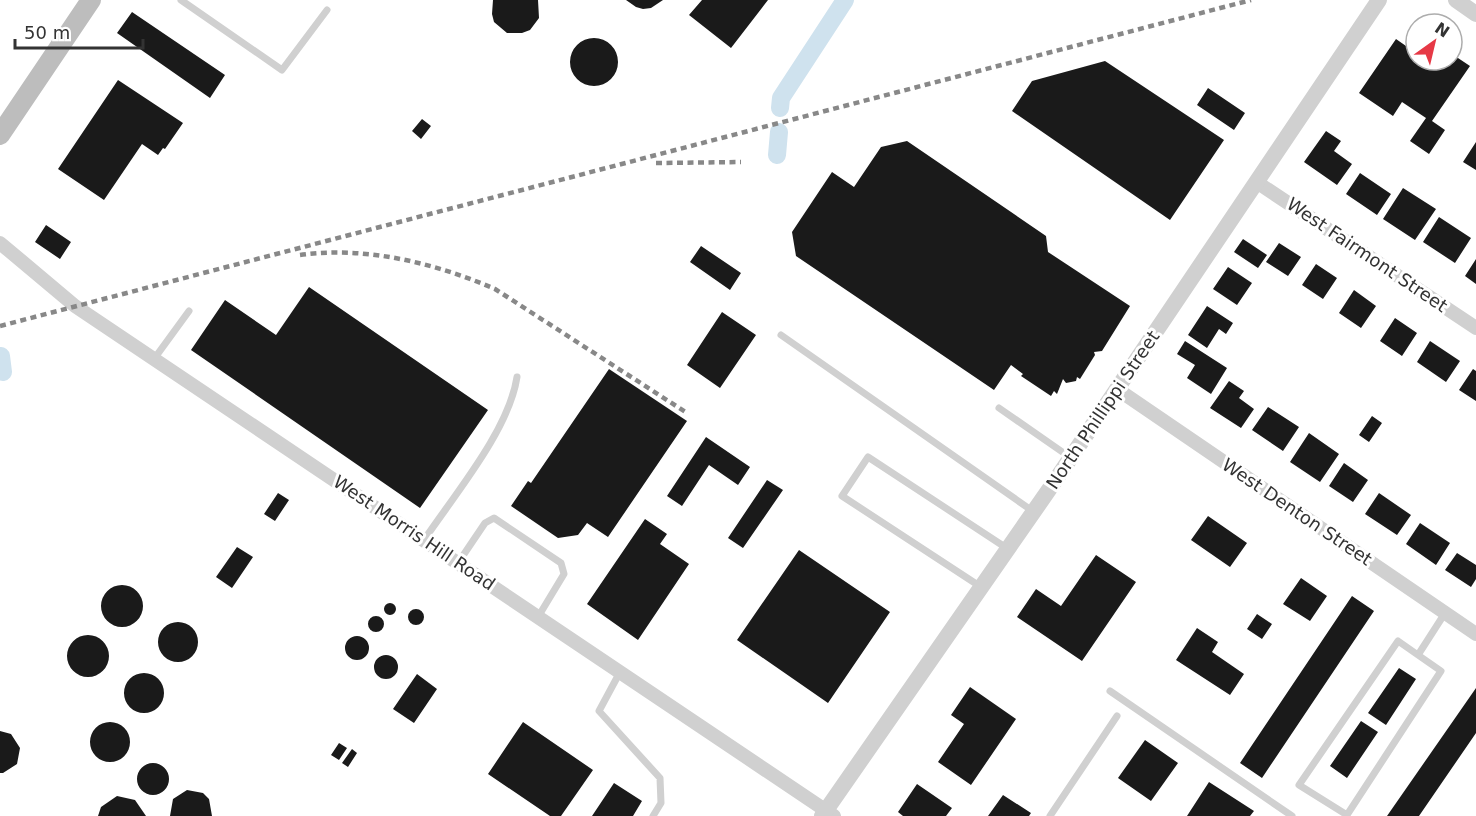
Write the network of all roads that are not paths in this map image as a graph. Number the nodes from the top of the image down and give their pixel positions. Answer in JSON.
{"nodes":[{"id":1,"x":91,"y":0,"type":"edge"},
{"id":2,"x":181,"y":0,"type":"edge"},
{"id":3,"x":1379,"y":0,"type":"edge"},
{"id":4,"x":1456,"y":0,"type":"edge"},
{"id":5,"x":327,"y":10,"type":"dead end"},
{"id":6,"x":1476,"y":14,"type":"edge"},
{"id":7,"x":0,"y":135,"type":"edge"},
{"id":8,"x":1258,"y":183,"type":"junction"},
{"id":9,"x":0,"y":243,"type":"edge"},
{"id":10,"x":189,"y":311,"type":"dead end"},
{"id":11,"x":1476,"y":328,"type":"edge"},
{"id":12,"x":781,"y":335,"type":"dead end"},
{"id":13,"x":154,"y":359,"type":"junction"},
{"id":14,"x":517,"y":377,"type":"dead end"},
{"id":15,"x":1117,"y":389,"type":"junction"},
{"id":16,"x":999,"y":408,"type":"dead end"},
{"id":17,"x":1071,"y":458,"type":"junction"},
{"id":18,"x":1034,"y":512,"type":"junction"},
{"id":19,"x":424,"y":540,"type":"junction"},
{"id":20,"x":1008,"y":549,"type":"junction"},
{"id":21,"x":458,"y":562,"type":"junction"},
{"id":22,"x":981,"y":587,"type":"junction"},
{"id":23,"x":1445,"y":613,"type":"junction"},
{"id":24,"x":538,"y":616,"type":"junction"},
{"id":25,"x":1476,"y":634,"type":"edge"},
{"id":26,"x":1418,"y":655,"type":"junction"},
{"id":27,"x":620,"y":672,"type":"junction"},
{"id":28,"x":1110,"y":691,"type":"dead end"},
{"id":29,"x":1117,"y":716,"type":"dead end"},
{"id":30,"x":827,"y":814,"type":"edge"},
{"id":31,"x":653,"y":816,"type":"edge"},
{"id":32,"x":1050,"y":816,"type":"edge"},
{"id":33,"x":1292,"y":816,"type":"edge"}],
"edges":[{"from":1,"to":7,"type":"main road"},
{"from":2,"to":5,"type":"lane"},
{"from":3,"to":8,"type":"street","name":"North Phillippi Street"},
{"from":4,"to":6,"type":"street"},
{"from":8,"to":11,"type":"street","name":"West Fairmont Street"},
{"from":8,"to":15,"type":"street","name":"North Phillippi Street"},
{"from":9,"to":13,"type":"street","name":"West Morris Hill Road"},
{"from":10,"to":13,"type":"lane"},
{"from":12,"to":18,"type":"lane"},
{"from":13,"to":19,"type":"street","name":"West Morris Hill Road"},
{"from":14,"to":19,"type":"lane"},
{"from":15,"to":17,"type":"street","name":"North Phillippi Street"},
{"from":15,"to":23,"type":"street","name":"West Denton Street"},
{"from":16,"to":17,"type":"lane"},
{"from":17,"to":18,"type":"street","name":"North Phillippi Street"},
{"from":18,"to":20,"type":"street","name":"North Phillippi Street"},
{"from":19,"to":21,"type":"street","name":"West Morris Hill Road"},
{"from":20,"to":22,"type":"street","name":"North Phillippi Street"},
{"from":20,"to":22,"type":"lane"},
{"from":21,"to":24,"type":"street","name":"West Morris Hill Road"},
{"from":21,"to":24,"type":"lane"},
{"from":22,"to":30,"type":"street","name":"North Phillippi Street"},
{"from":23,"to":25,"type":"street","name":"West Denton Street"},
{"from":23,"to":26,"type":"lane"},
{"from":24,"to":27,"type":"street","name":"West Morris Hill Road"},
{"from":26,"to":26,"type":"lane"},
{"from":27,"to":30,"type":"street","name":"West Morris Hill Road"},
{"from":27,"to":31,"type":"lane"},
{"from":28,"to":33,"type":"lane"},
{"from":29,"to":32,"type":"lane"}]}
